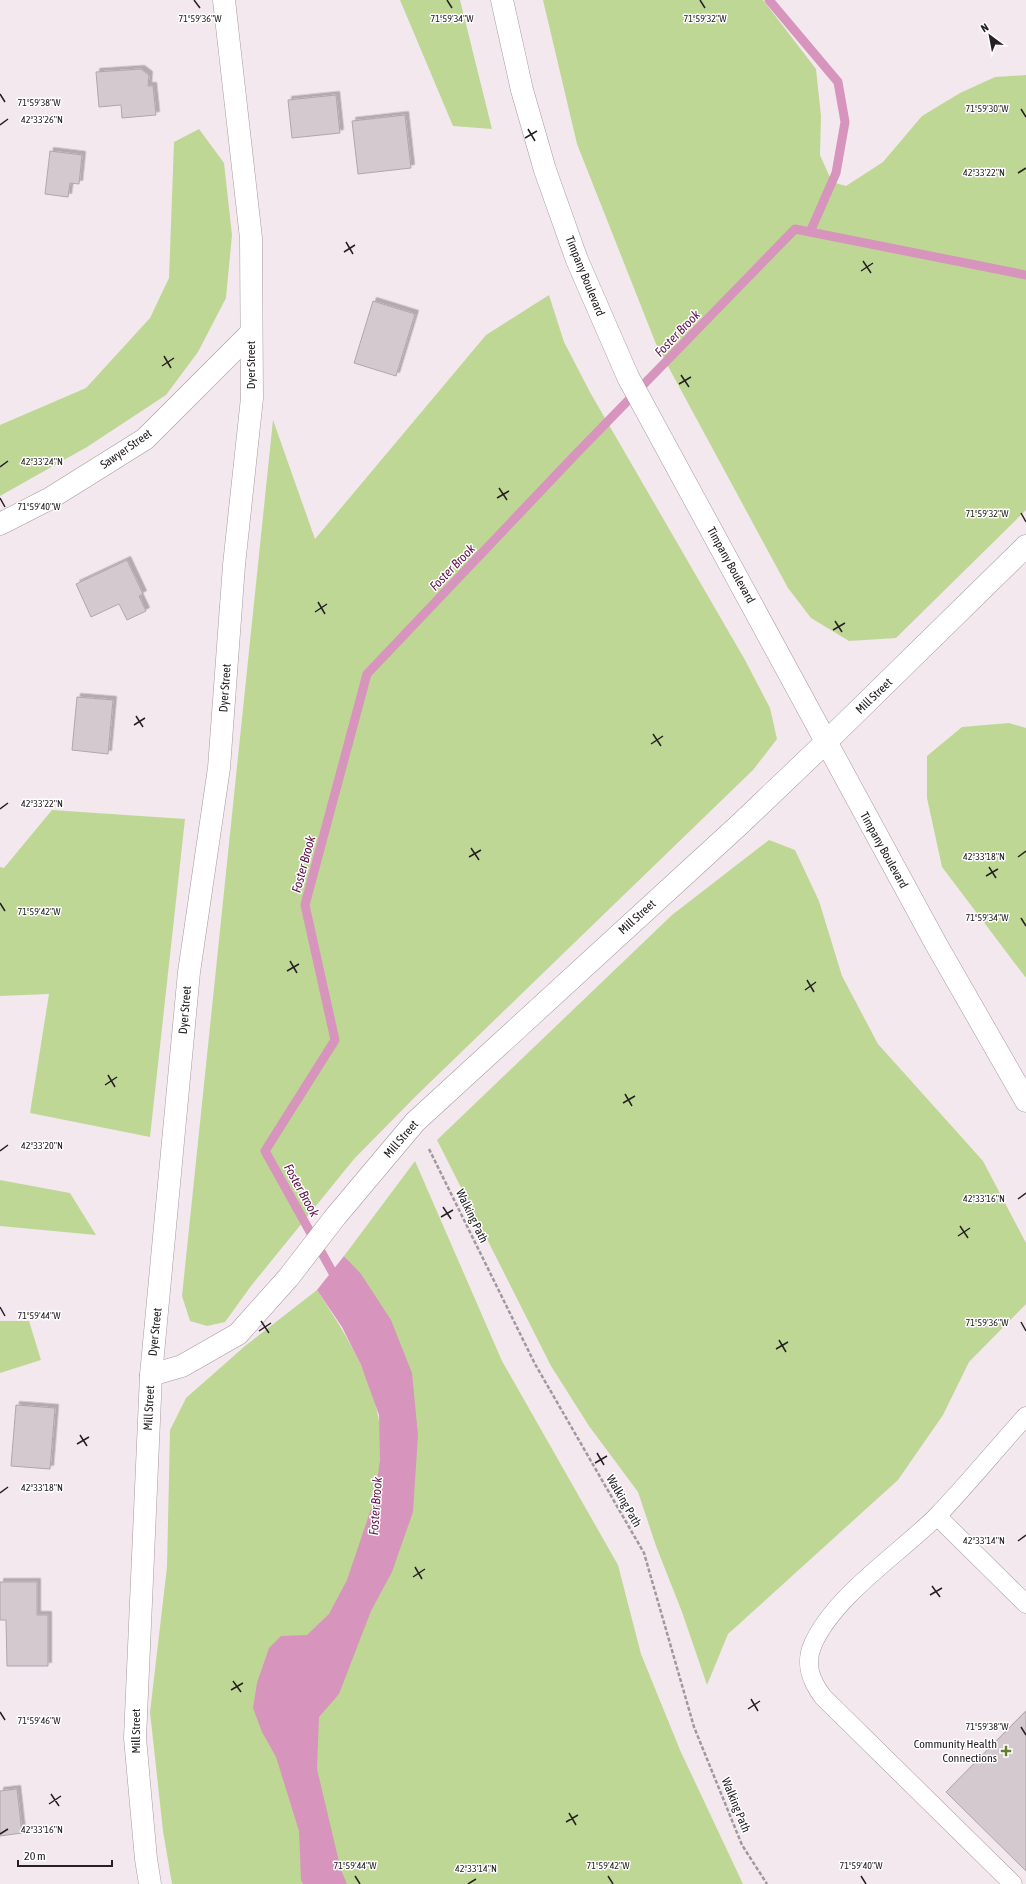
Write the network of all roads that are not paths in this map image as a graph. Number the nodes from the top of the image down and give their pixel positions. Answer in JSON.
{"nodes":[{"id":1,"x":224,"y":0,"type":"edge"},
{"id":2,"x":502,"y":0,"type":"edge"},
{"id":3,"x":251,"y":334,"type":"junction"},
{"id":4,"x":0,"y":524,"type":"edge"},
{"id":5,"x":1026,"y":546,"type":"edge"},
{"id":6,"x":826,"y":742,"type":"junction"},
{"id":7,"x":1026,"y":1101,"type":"edge"},
{"id":8,"x":151,"y":1375,"type":"junction"},
{"id":9,"x":1026,"y":1416,"type":"edge"},
{"id":10,"x":937,"y":1516,"type":"junction"},
{"id":11,"x":1026,"y":1604,"type":"edge"},
{"id":12,"x":150,"y":1884,"type":"edge"},
{"id":13,"x":1013,"y":1884,"type":"edge"}],
"edges":[{"from":1,"to":3,"type":"street","name":"Dyer Street"},
{"from":2,"to":6,"type":"street","name":"Timpany Boulevard"},
{"from":3,"to":4,"type":"street","name":"Sawyer Street"},
{"from":3,"to":8,"type":"street","name":"Dyer Street"},
{"from":5,"to":6,"type":"street","name":"Mill Street"},
{"from":6,"to":7,"type":"street","name":"Timpany Boulevard"},
{"from":6,"to":8,"type":"street","name":"Mill Street"},
{"from":8,"to":12,"type":"street","name":"Mill Street"},
{"from":9,"to":10,"type":"lane"},
{"from":10,"to":11,"type":"lane"},
{"from":10,"to":13,"type":"lane"}]}
